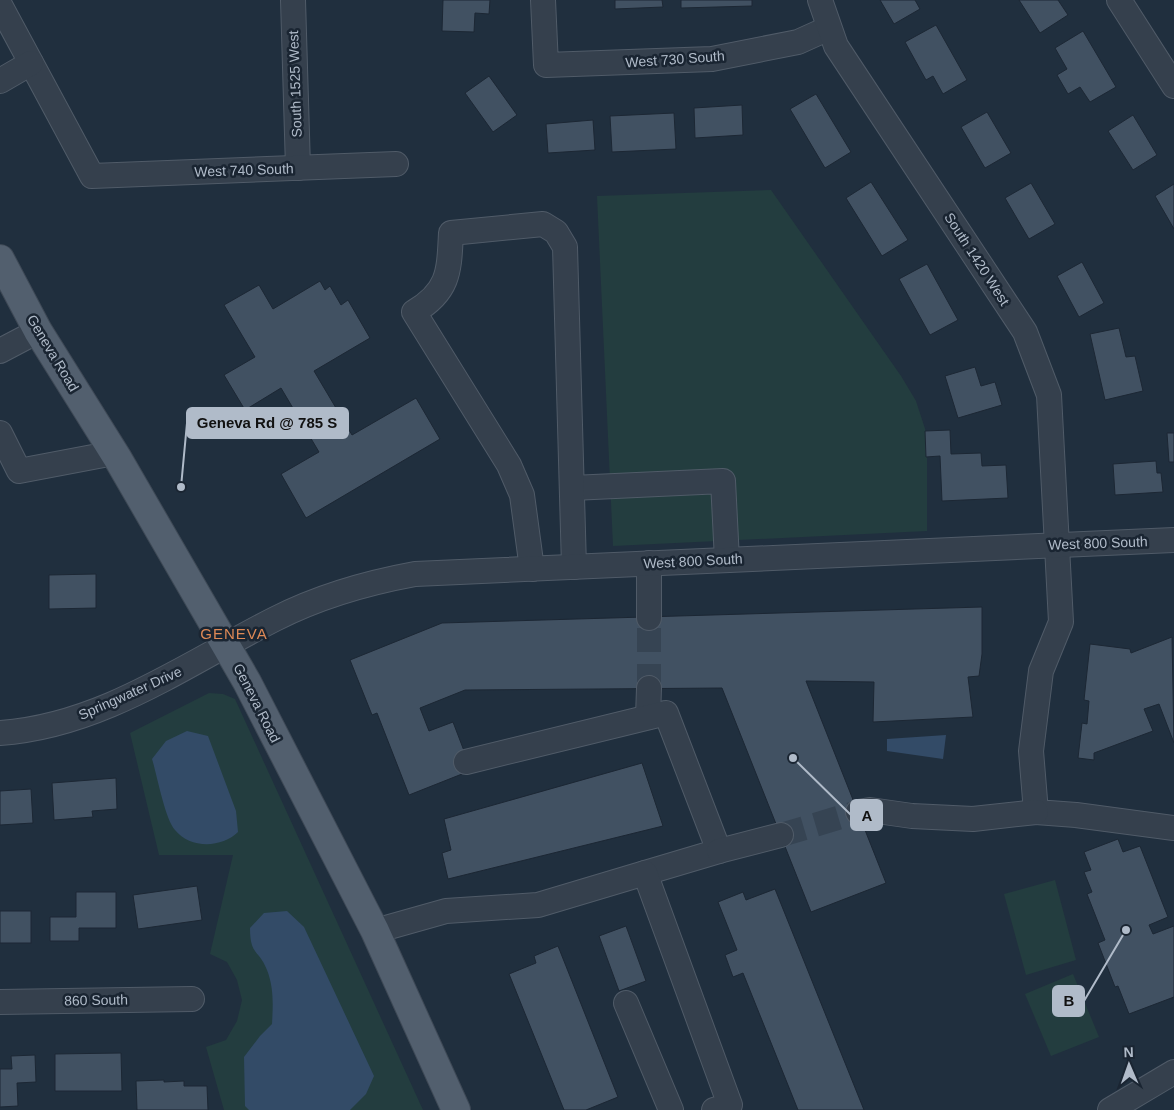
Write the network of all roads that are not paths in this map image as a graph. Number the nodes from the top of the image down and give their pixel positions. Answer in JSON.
{"nodes":[{"id":1,"x":293,"y":0,"type":"edge"},
{"id":2,"x":543,"y":0,"type":"edge"},
{"id":3,"x":820,"y":0,"type":"edge"},
{"id":4,"x":1119,"y":0,"type":"edge"},
{"id":5,"x":0,"y":5,"type":"edge"},
{"id":6,"x":829,"y":28,"type":"junction"},
{"id":7,"x":30,"y":63,"type":"junction"},
{"id":8,"x":0,"y":82,"type":"edge"},
{"id":9,"x":1174,"y":86,"type":"edge"},
{"id":10,"x":396,"y":164,"type":"dead end"},
{"id":11,"x":298,"y":168,"type":"junction"},
{"id":12,"x":0,"y":259,"type":"edge"},
{"id":13,"x":38,"y":331,"type":"junction"},
{"id":14,"x":0,"y":351,"type":"edge"},
{"id":15,"x":0,"y":433,"type":"edge"},
{"id":16,"x":114,"y":453,"type":"junction"},
{"id":17,"x":572,"y":488,"type":"junction"},
{"id":18,"x":1174,"y":540,"type":"edge"},
{"id":19,"x":1057,"y":545,"type":"junction"},
{"id":20,"x":727,"y":560,"type":"junction"},
{"id":21,"x":649,"y":563,"type":"junction"},
{"id":22,"x":574,"y":566,"type":"junction"},
{"id":23,"x":532,"y":569,"type":"junction"},
{"id":24,"x":649,"y":618,"type":"tunnel mouth"},
{"id":25,"x":227,"y":644,"type":"junction"},
{"id":26,"x":649,"y":688,"type":"tunnel mouth"},
{"id":27,"x":648,"y":717,"type":"junction"},
{"id":28,"x":0,"y":732,"type":"edge"},
{"id":29,"x":466,"y":762,"type":"dead end"},
{"id":30,"x":858,"y":812,"type":"tunnel mouth"},
{"id":31,"x":1036,"y":812,"type":"junction"},
{"id":32,"x":1174,"y":828,"type":"edge"},
{"id":33,"x":781,"y":835,"type":"tunnel mouth"},
{"id":34,"x":719,"y":851,"type":"junction"},
{"id":35,"x":645,"y":872,"type":"junction"},
{"id":36,"x":375,"y":932,"type":"junction"},
{"id":37,"x":192,"y":999,"type":"dead end"},
{"id":38,"x":0,"y":1002,"type":"edge"},
{"id":39,"x":626,"y":1002,"type":"dead end"},
{"id":40,"x":1174,"y":1072,"type":"edge"},
{"id":41,"x":726,"y":1108,"type":"edge"},
{"id":42,"x":456,"y":1110,"type":"edge"},
{"id":43,"x":671,"y":1110,"type":"edge"},
{"id":44,"x":1110,"y":1110,"type":"edge"}],
"edges":[{"from":1,"to":11,"type":"street","name":"South 1525 West"},
{"from":2,"to":6,"type":"street","name":"West 730 South"},
{"from":3,"to":6,"type":"street","name":"South 1420 West"},
{"from":4,"to":9,"type":"street"},
{"from":5,"to":7,"type":"street"},
{"from":6,"to":19,"type":"street","name":"South 1420 West"},
{"from":7,"to":8,"type":"street"},
{"from":7,"to":11,"type":"street","name":"West 740 South"},
{"from":10,"to":11,"type":"street","name":"West 740 South"},
{"from":12,"to":13,"type":"main road","name":"Geneva Road"},
{"from":13,"to":14,"type":"street"},
{"from":13,"to":16,"type":"main road","name":"Geneva Road"},
{"from":15,"to":16,"type":"street"},
{"from":16,"to":25,"type":"main road","name":"Geneva Road"},
{"from":17,"to":20,"type":"street"},
{"from":17,"to":22,"type":"street"},
{"from":17,"to":23,"type":"street"},
{"from":18,"to":19,"type":"street","name":"West 800 South"},
{"from":19,"to":20,"type":"street","name":"West 800 South"},
{"from":19,"to":31,"type":"street","name":"South 1420 West"},
{"from":20,"to":21,"type":"street","name":"West 800 South"},
{"from":21,"to":22,"type":"street","name":"West 800 South"},
{"from":21,"to":24,"type":"street"},
{"from":22,"to":23,"type":"street","name":"West 800 South"},
{"from":23,"to":25,"type":"street","name":"West 800 South"},
{"from":25,"to":28,"type":"street","name":"Springwater Drive"},
{"from":25,"to":36,"type":"main road","name":"Geneva Road"},
{"from":26,"to":27,"type":"street"},
{"from":27,"to":29,"type":"street"},
{"from":27,"to":34,"type":"street"},
{"from":30,"to":31,"type":"street"},
{"from":31,"to":32,"type":"street"},
{"from":33,"to":34,"type":"street"},
{"from":34,"to":35,"type":"street"},
{"from":35,"to":36,"type":"street"},
{"from":35,"to":41,"type":"street"},
{"from":36,"to":42,"type":"main road","name":"Geneva Road"},
{"from":37,"to":38,"type":"street","name":"860 South"},
{"from":39,"to":43,"type":"street"},
{"from":40,"to":44,"type":"street"}]}
